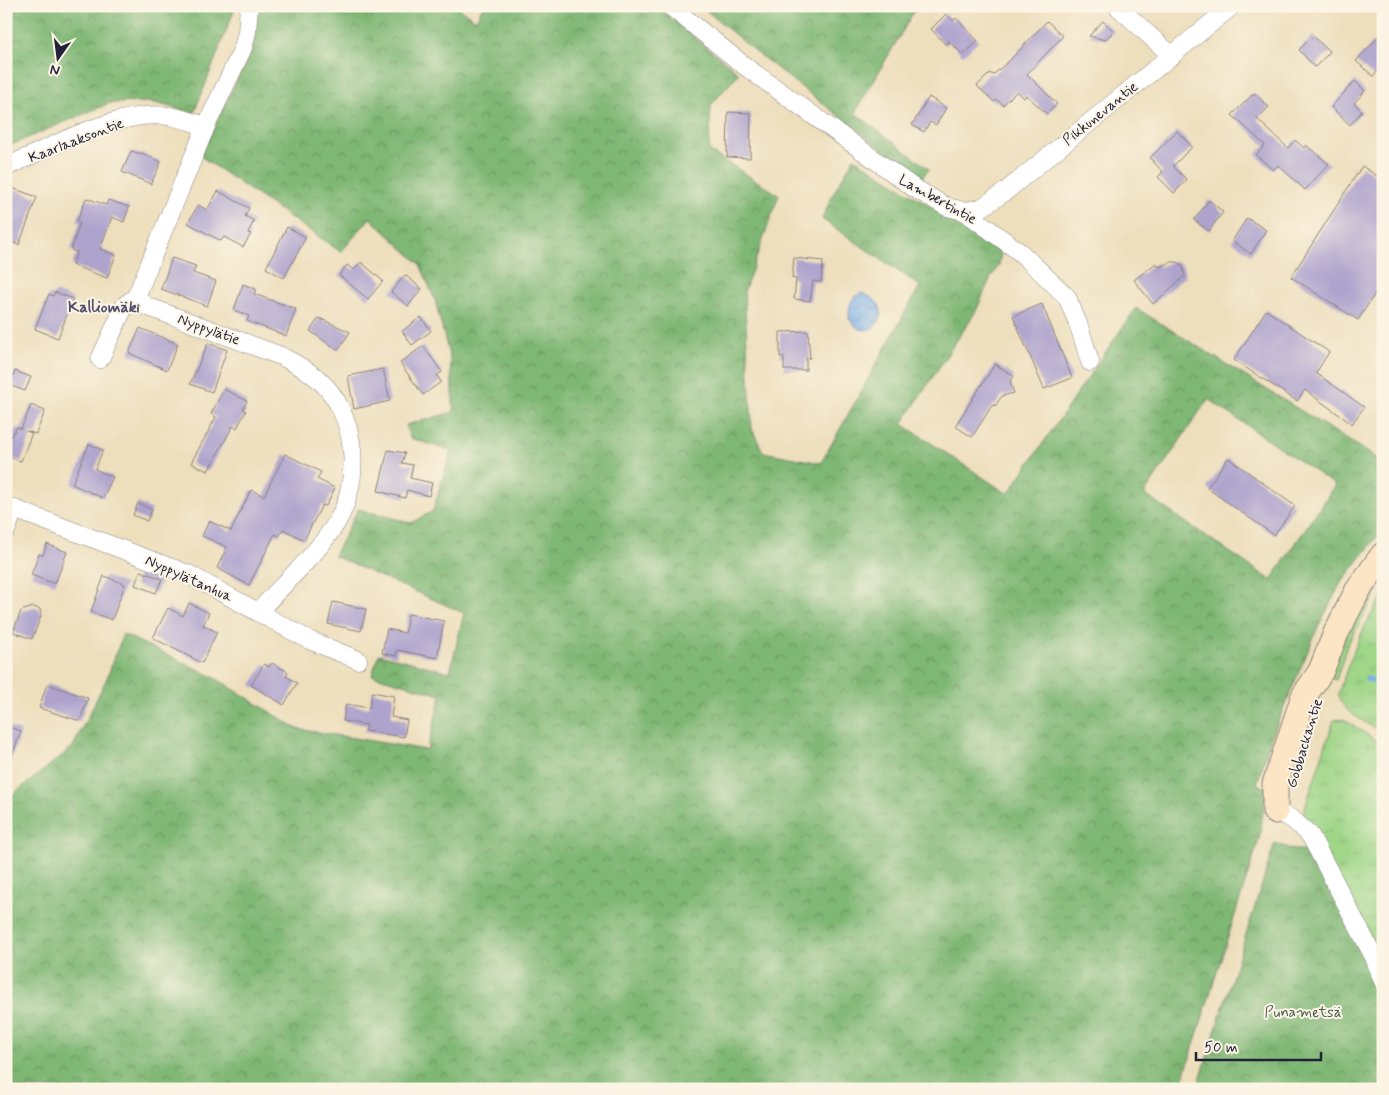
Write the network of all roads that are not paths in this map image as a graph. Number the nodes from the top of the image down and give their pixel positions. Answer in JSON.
{"nodes":[{"id":1,"x":249,"y":6,"type":"edge"},
{"id":2,"x":670,"y":6,"type":"edge"},
{"id":3,"x":1117,"y":6,"type":"edge"},
{"id":4,"x":1232,"y":6,"type":"edge"},
{"id":5,"x":1172,"y":56,"type":"junction"},
{"id":6,"x":206,"y":126,"type":"junction"},
{"id":7,"x":6,"y":167,"type":"edge"},
{"id":8,"x":964,"y":211,"type":"junction"},
{"id":9,"x":136,"y":298,"type":"junction"},
{"id":10,"x":100,"y":359,"type":"dead end"},
{"id":11,"x":1090,"y":362,"type":"dead end"},
{"id":12,"x":10,"y":508,"type":"edge"},
{"id":13,"x":6,"y":530,"type":"edge"},
{"id":14,"x":1383,"y":555,"type":"edge"},
{"id":15,"x":260,"y":611,"type":"junction"},
{"id":16,"x":358,"y":660,"type":"dead end"},
{"id":17,"x":1275,"y":812,"type":"joint"},
{"id":18,"x":1383,"y":981,"type":"edge"}],
"edges":[{"from":1,"to":6,"type":"street"},
{"from":2,"to":8,"type":"street","name":"Lambertintie"},
{"from":3,"to":5,"type":"street"},
{"from":4,"to":5,"type":"street","name":"Pikkunevantie"},
{"from":5,"to":8,"type":"street","name":"Pikkunevantie"},
{"from":6,"to":7,"type":"street","name":"Kaarlaaksontie"},
{"from":6,"to":9,"type":"street"},
{"from":8,"to":11,"type":"street","name":"Lambertintie"},
{"from":9,"to":10,"type":"street"},
{"from":9,"to":15,"type":"street","name":"Nyppylätie"},
{"from":12,"to":13,"type":"street"},
{"from":12,"to":15,"type":"street","name":"Nyppylätanhua"},
{"from":14,"to":17,"type":"street","name":"Gobbackantie"},
{"from":15,"to":16,"type":"street","name":"Nyppylätanhua"},
{"from":17,"to":18,"type":"street"}]}
